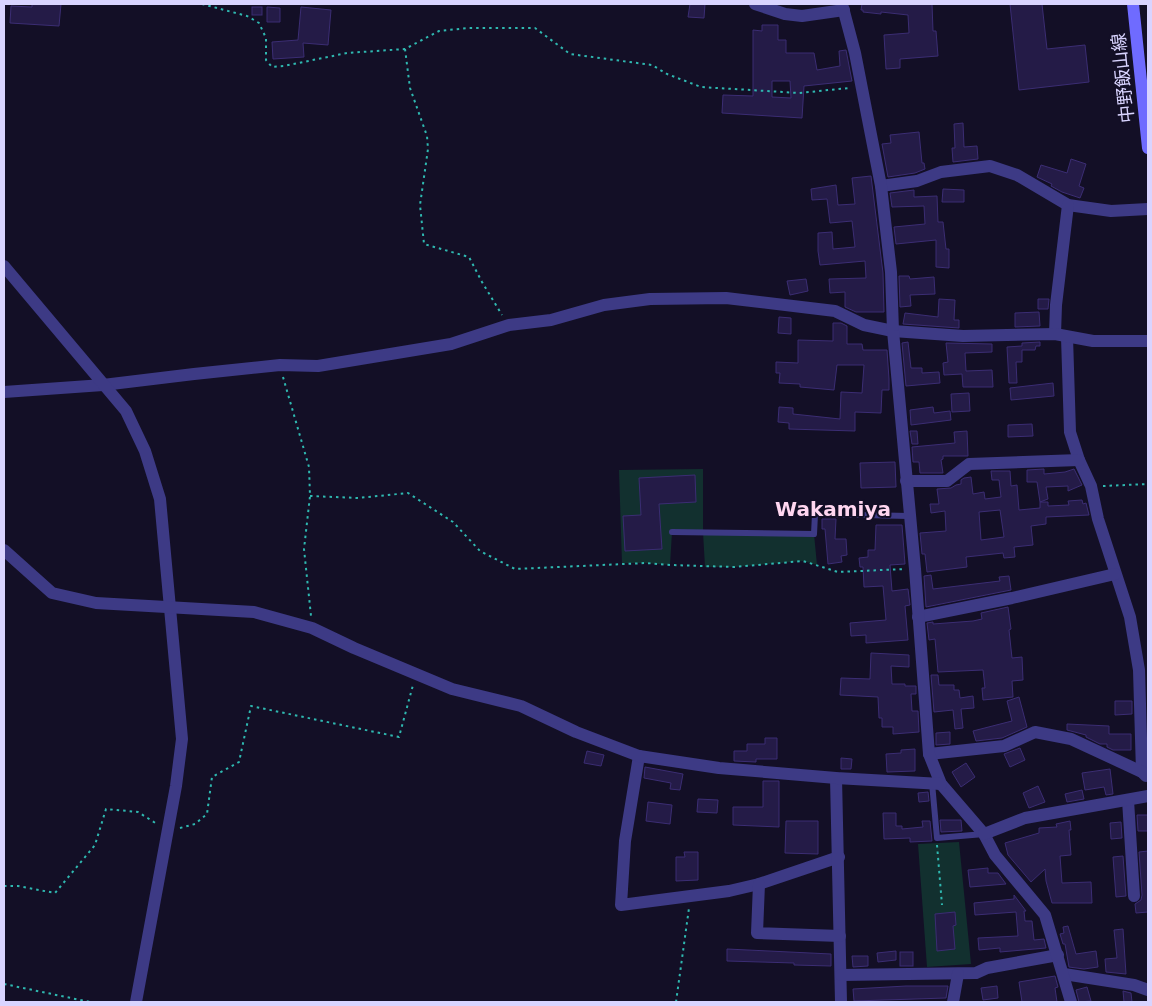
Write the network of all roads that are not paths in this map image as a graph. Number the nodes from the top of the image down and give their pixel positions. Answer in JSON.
{"nodes":[{"id":1,"x":755,"y":4,"type":"edge"},
{"id":2,"x":1133,"y":4,"type":"edge"},
{"id":3,"x":843,"y":7,"type":"edge"},
{"id":4,"x":1148,"y":148,"type":"edge"},
{"id":5,"x":881,"y":186,"type":"junction"},
{"id":6,"x":1068,"y":205,"type":"junction"},
{"id":7,"x":1148,"y":209,"type":"edge"},
{"id":8,"x":4,"y":266,"type":"edge"},
{"id":9,"x":893,"y":331,"type":"junction"},
{"id":10,"x":1061,"y":335,"type":"junction"},
{"id":11,"x":1148,"y":341,"type":"edge"},
{"id":12,"x":103,"y":385,"type":"junction"},
{"id":13,"x":4,"y":392,"type":"edge"},
{"id":14,"x":1079,"y":460,"type":"junction"},
{"id":15,"x":906,"y":482,"type":"junction"},
{"id":16,"x":909,"y":516,"type":"junction"},
{"id":17,"x":672,"y":532,"type":"dead end"},
{"id":18,"x":4,"y":550,"type":"edge"},
{"id":19,"x":1115,"y":574,"type":"junction"},
{"id":20,"x":170,"y":608,"type":"junction"},
{"id":21,"x":918,"y":616,"type":"junction"},
{"id":22,"x":929,"y":754,"type":"junction"},
{"id":23,"x":639,"y":756,"type":"junction"},
{"id":24,"x":1145,"y":774,"type":"edge"},
{"id":25,"x":836,"y":778,"type":"junction"},
{"id":26,"x":936,"y":783,"type":"junction"},
{"id":27,"x":1148,"y":796,"type":"edge"},
{"id":28,"x":1128,"y":800,"type":"junction"},
{"id":29,"x":984,"y":834,"type":"junction"},
{"id":30,"x":839,"y":856,"type":"junction"},
{"id":31,"x":759,"y":884,"type":"junction"},
{"id":32,"x":1134,"y":896,"type":"dead end"},
{"id":33,"x":840,"y":936,"type":"junction"},
{"id":34,"x":1058,"y":955,"type":"junction"},
{"id":35,"x":958,"y":974,"type":"junction"},
{"id":36,"x":1064,"y":974,"type":"junction"},
{"id":37,"x":841,"y":975,"type":"junction"},
{"id":38,"x":1148,"y":990,"type":"edge"},
{"id":39,"x":136,"y":1002,"type":"edge"},
{"id":40,"x":841,"y":1002,"type":"edge"},
{"id":41,"x":954,"y":1002,"type":"edge"},
{"id":42,"x":1071,"y":1002,"type":"edge"}],
"edges":[{"from":1,"to":3,"type":"street"},
{"from":2,"to":4,"type":"main road","name":"中野飯山線"},
{"from":3,"to":5,"type":"street"},
{"from":5,"to":6,"type":"street"},
{"from":5,"to":9,"type":"street"},
{"from":6,"to":7,"type":"street"},
{"from":6,"to":10,"type":"street"},
{"from":8,"to":12,"type":"street"},
{"from":9,"to":10,"type":"street"},
{"from":9,"to":12,"type":"street"},
{"from":9,"to":15,"type":"street"},
{"from":10,"to":11,"type":"street"},
{"from":10,"to":14,"type":"street"},
{"from":12,"to":13,"type":"street"},
{"from":12,"to":20,"type":"street"},
{"from":14,"to":15,"type":"street"},
{"from":14,"to":19,"type":"street"},
{"from":15,"to":16,"type":"street"},
{"from":16,"to":17,"type":"lane"},
{"from":16,"to":21,"type":"street"},
{"from":18,"to":20,"type":"street"},
{"from":19,"to":21,"type":"street"},
{"from":19,"to":24,"type":"street"},
{"from":20,"to":23,"type":"street"},
{"from":20,"to":39,"type":"street"},
{"from":21,"to":22,"type":"street"},
{"from":22,"to":24,"type":"street"},
{"from":22,"to":26,"type":"street"},
{"from":23,"to":25,"type":"street"},
{"from":23,"to":31,"type":"street"},
{"from":25,"to":26,"type":"street"},
{"from":25,"to":30,"type":"street"},
{"from":26,"to":29,"type":"street"},
{"from":26,"to":29,"type":"lane"},
{"from":27,"to":28,"type":"street"},
{"from":28,"to":29,"type":"street"},
{"from":28,"to":32,"type":"street"},
{"from":29,"to":34,"type":"street"},
{"from":30,"to":31,"type":"street"},
{"from":30,"to":33,"type":"street"},
{"from":31,"to":33,"type":"street"},
{"from":33,"to":37,"type":"street"},
{"from":34,"to":35,"type":"street"},
{"from":34,"to":36,"type":"street"},
{"from":35,"to":37,"type":"street"},
{"from":35,"to":41,"type":"street"},
{"from":36,"to":38,"type":"street"},
{"from":36,"to":42,"type":"street"},
{"from":37,"to":40,"type":"street"}]}
